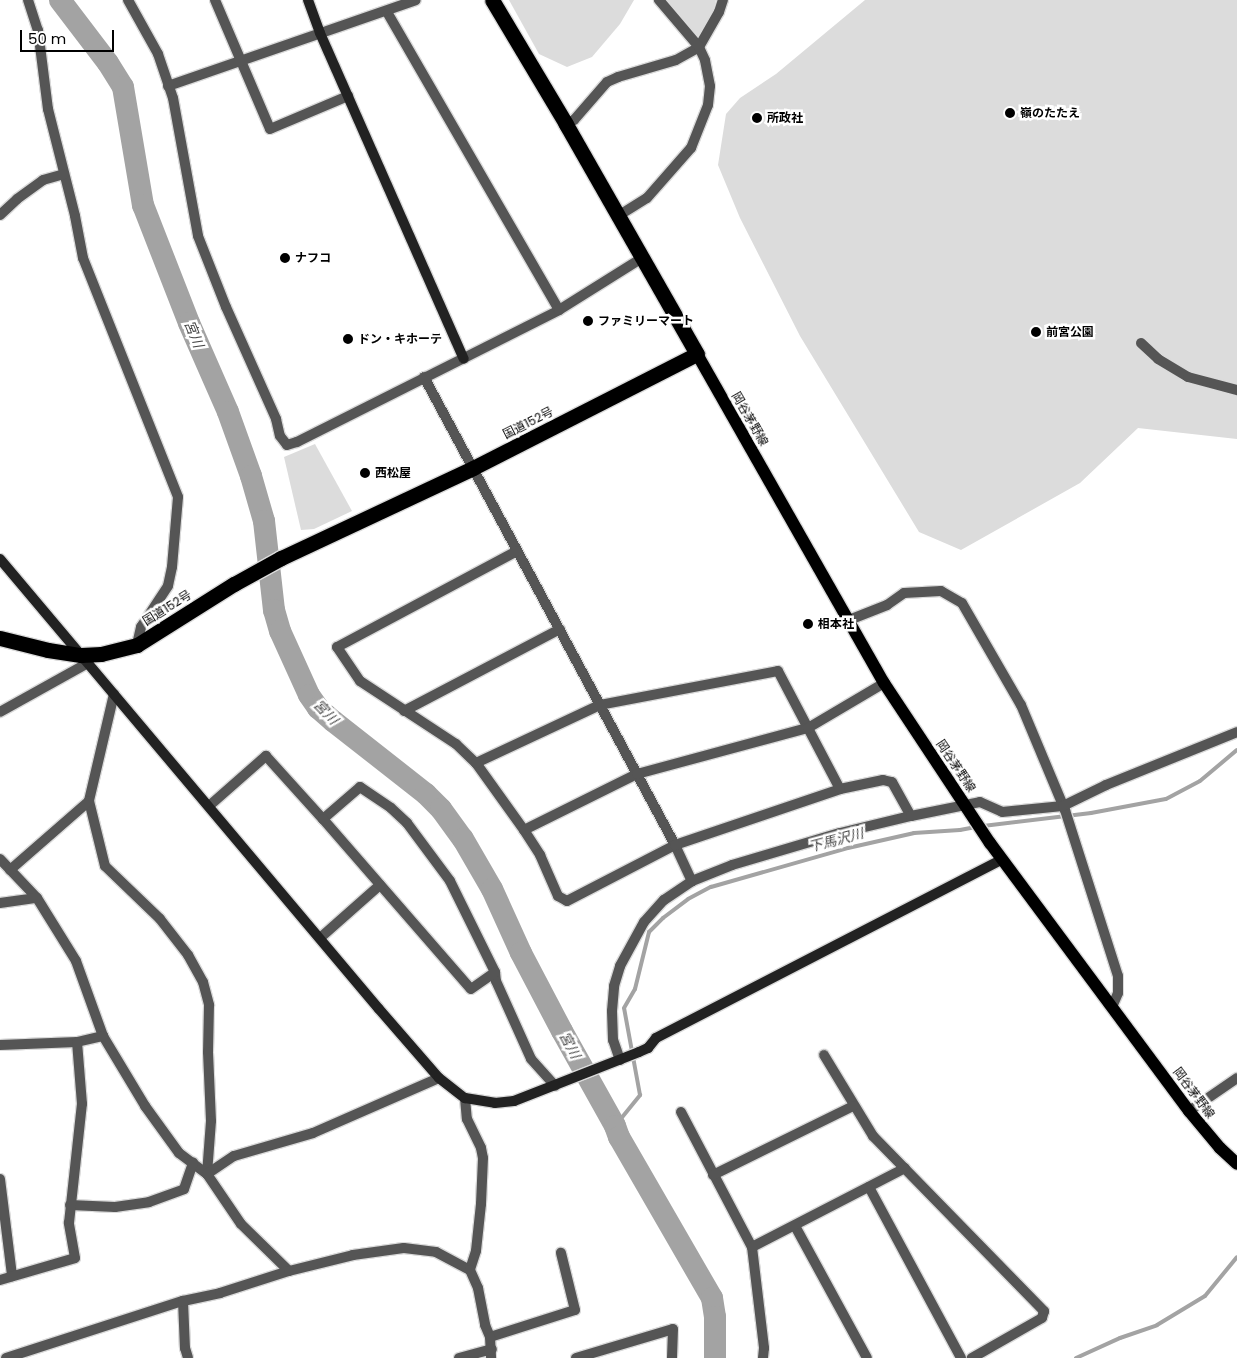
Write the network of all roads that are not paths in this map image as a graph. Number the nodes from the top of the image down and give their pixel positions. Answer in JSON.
{"nodes":[{"id":1,"x":28,"y":0,"type":"edge"},
{"id":2,"x":128,"y":0,"type":"edge"},
{"id":3,"x":214,"y":0,"type":"edge"},
{"id":4,"x":308,"y":0,"type":"edge"},
{"id":5,"x":416,"y":0,"type":"edge"},
{"id":6,"x":492,"y":0,"type":"edge"},
{"id":7,"x":659,"y":0,"type":"edge"},
{"id":8,"x":722,"y":0,"type":"edge"},
{"id":9,"x":387,"y":12,"type":"junction"},
{"id":10,"x":320,"y":33,"type":"junction"},
{"id":11,"x":699,"y":47,"type":"junction"},
{"id":12,"x":240,"y":60,"type":"junction"},
{"id":13,"x":168,"y":86,"type":"junction"},
{"id":14,"x":348,"y":96,"type":"junction"},
{"id":15,"x":566,"y":124,"type":"junction"},
{"id":16,"x":64,"y":174,"type":"junction"},
{"id":17,"x":0,"y":215,"type":"edge"},
{"id":18,"x":618,"y":216,"type":"junction"},
{"id":19,"x":642,"y":258,"type":"junction"},
{"id":20,"x":559,"y":310,"type":"junction"},
{"id":21,"x":1141,"y":343,"type":"dead end"},
{"id":22,"x":697,"y":354,"type":"junction"},
{"id":23,"x":464,"y":359,"type":"junction"},
{"id":24,"x":424,"y":377,"type":"junction"},
{"id":25,"x":1237,"y":390,"type":"edge"},
{"id":26,"x":473,"y":468,"type":"junction"},
{"id":27,"x":517,"y":551,"type":"junction"},
{"id":28,"x":0,"y":559,"type":"edge"},
{"id":29,"x":848,"y":620,"type":"junction"},
{"id":30,"x":560,"y":629,"type":"junction"},
{"id":31,"x":0,"y":638,"type":"edge"},
{"id":32,"x":136,"y":645,"type":"junction"},
{"id":33,"x":84,"y":659,"type":"junction"},
{"id":34,"x":884,"y":683,"type":"junction"},
{"id":35,"x":114,"y":694,"type":"junction"},
{"id":36,"x":600,"y":705,"type":"junction"},
{"id":37,"x":0,"y":712,"type":"edge"},
{"id":38,"x":404,"y":712,"type":"junction"},
{"id":39,"x":808,"y":728,"type":"junction"},
{"id":40,"x":1237,"y":732,"type":"edge"},
{"id":41,"x":476,"y":763,"type":"junction"},
{"id":42,"x":637,"y":774,"type":"junction"},
{"id":43,"x":840,"y":789,"type":"junction"},
{"id":44,"x":89,"y":801,"type":"junction"},
{"id":45,"x":965,"y":805,"type":"junction"},
{"id":46,"x":209,"y":806,"type":"junction"},
{"id":47,"x":1064,"y":808,"type":"junction"},
{"id":48,"x":911,"y":816,"type":"junction"},
{"id":49,"x":322,"y":818,"type":"junction"},
{"id":50,"x":524,"y":830,"type":"junction"},
{"id":51,"x":675,"y":845,"type":"junction"},
{"id":52,"x":0,"y":859,"type":"edge"},
{"id":53,"x":1002,"y":860,"type":"junction"},
{"id":54,"x":10,"y":870,"type":"junction"},
{"id":55,"x":692,"y":881,"type":"junction"},
{"id":56,"x":380,"y":885,"type":"junction"},
{"id":57,"x":37,"y":898,"type":"junction"},
{"id":58,"x":0,"y":903,"type":"edge"},
{"id":59,"x":320,"y":938,"type":"junction"},
{"id":60,"x":495,"y":972,"type":"junction"},
{"id":61,"x":1112,"y":1007,"type":"junction"},
{"id":62,"x":103,"y":1036,"type":"junction"},
{"id":63,"x":77,"y":1042,"type":"junction"},
{"id":64,"x":0,"y":1045,"type":"edge"},
{"id":65,"x":824,"y":1055,"type":"dead end"},
{"id":66,"x":620,"y":1060,"type":"junction"},
{"id":67,"x":439,"y":1078,"type":"junction"},
{"id":68,"x":1237,"y":1078,"type":"edge"},
{"id":69,"x":559,"y":1084,"type":"junction"},
{"id":70,"x":465,"y":1098,"type":"junction"},
{"id":71,"x":853,"y":1106,"type":"junction"},
{"id":72,"x":1189,"y":1111,"type":"junction"},
{"id":73,"x":681,"y":1112,"type":"dead end"},
{"id":74,"x":193,"y":1163,"type":"junction"},
{"id":75,"x":1237,"y":1164,"type":"edge"},
{"id":76,"x":905,"y":1168,"type":"junction"},
{"id":77,"x":207,"y":1174,"type":"junction"},
{"id":78,"x":713,"y":1175,"type":"junction"},
{"id":79,"x":0,"y":1179,"type":"edge"},
{"id":80,"x":869,"y":1187,"type":"junction"},
{"id":81,"x":70,"y":1205,"type":"junction"},
{"id":82,"x":795,"y":1226,"type":"junction"},
{"id":83,"x":752,"y":1247,"type":"junction"},
{"id":84,"x":561,"y":1253,"type":"dead end"},
{"id":85,"x":470,"y":1270,"type":"junction"},
{"id":86,"x":289,"y":1271,"type":"junction"},
{"id":87,"x":12,"y":1276,"type":"junction"},
{"id":88,"x":0,"y":1280,"type":"edge"},
{"id":89,"x":183,"y":1301,"type":"junction"},
{"id":90,"x":490,"y":1336,"type":"junction"},
{"id":91,"x":492,"y":1354,"type":"edge"},
{"id":92,"x":6,"y":1358,"type":"edge"},
{"id":93,"x":188,"y":1358,"type":"edge"},
{"id":94,"x":459,"y":1358,"type":"edge"},
{"id":95,"x":577,"y":1358,"type":"edge"},
{"id":96,"x":672,"y":1358,"type":"edge"},
{"id":97,"x":763,"y":1358,"type":"edge"},
{"id":98,"x":867,"y":1358,"type":"edge"},
{"id":99,"x":961,"y":1358,"type":"edge"},
{"id":100,"x":972,"y":1358,"type":"edge"}],
"edges":[{"from":1,"to":16,"type":"street"},
{"from":2,"to":13,"type":"street"},
{"from":3,"to":12,"type":"street"},
{"from":4,"to":10,"type":"street"},
{"from":5,"to":9,"type":"street"},
{"from":6,"to":15,"type":"highway"},
{"from":7,"to":11,"type":"street"},
{"from":8,"to":11,"type":"street"},
{"from":9,"to":10,"type":"street"},
{"from":9,"to":20,"type":"street"},
{"from":10,"to":12,"type":"street"},
{"from":10,"to":14,"type":"street"},
{"from":11,"to":15,"type":"street"},
{"from":11,"to":18,"type":"street"},
{"from":12,"to":13,"type":"street"},
{"from":12,"to":14,"type":"street"},
{"from":13,"to":24,"type":"street"},
{"from":14,"to":23,"type":"street"},
{"from":15,"to":18,"type":"highway"},
{"from":16,"to":17,"type":"street"},
{"from":16,"to":32,"type":"street"},
{"from":18,"to":19,"type":"highway"},
{"from":19,"to":20,"type":"street"},
{"from":19,"to":22,"type":"highway"},
{"from":20,"to":23,"type":"street"},
{"from":21,"to":25,"type":"street"},
{"from":22,"to":26,"type":"highway","name":"国道152号"},
{"from":22,"to":29,"type":"main road","name":"岡谷茅野線"},
{"from":23,"to":24,"type":"street"},
{"from":24,"to":26,"type":"street"},
{"from":26,"to":27,"type":"street"},
{"from":26,"to":32,"type":"highway","name":"国道152号"},
{"from":27,"to":30,"type":"street"},
{"from":27,"to":38,"type":"street"},
{"from":28,"to":33,"type":"street"},
{"from":29,"to":34,"type":"main road","name":"岡谷茅野線"},
{"from":29,"to":47,"type":"street"},
{"from":30,"to":36,"type":"street"},
{"from":30,"to":38,"type":"street"},
{"from":31,"to":33,"type":"highway","name":"国道152号"},
{"from":32,"to":33,"type":"highway","name":"国道152号"},
{"from":33,"to":35,"type":"street"},
{"from":33,"to":37,"type":"street"},
{"from":34,"to":39,"type":"street"},
{"from":34,"to":45,"type":"main road","name":"岡谷茅野線"},
{"from":35,"to":44,"type":"street"},
{"from":35,"to":46,"type":"street"},
{"from":36,"to":39,"type":"street"},
{"from":36,"to":41,"type":"street"},
{"from":36,"to":42,"type":"street"},
{"from":38,"to":41,"type":"street"},
{"from":39,"to":42,"type":"street"},
{"from":39,"to":43,"type":"street"},
{"from":40,"to":47,"type":"street"},
{"from":41,"to":50,"type":"street"},
{"from":42,"to":50,"type":"street"},
{"from":42,"to":51,"type":"street"},
{"from":43,"to":48,"type":"street"},
{"from":43,"to":51,"type":"street"},
{"from":44,"to":54,"type":"street"},
{"from":44,"to":77,"type":"street"},
{"from":45,"to":47,"type":"street"},
{"from":45,"to":48,"type":"street"},
{"from":45,"to":53,"type":"main road","name":"岡谷茅野線"},
{"from":46,"to":49,"type":"street"},
{"from":46,"to":59,"type":"street"},
{"from":47,"to":61,"type":"street"},
{"from":48,"to":55,"type":"street"},
{"from":49,"to":56,"type":"street"},
{"from":49,"to":60,"type":"street"},
{"from":50,"to":51,"type":"street"},
{"from":51,"to":55,"type":"street"},
{"from":52,"to":54,"type":"street"},
{"from":53,"to":61,"type":"main road","name":"岡谷茅野線"},
{"from":53,"to":66,"type":"street"},
{"from":54,"to":57,"type":"street"},
{"from":55,"to":66,"type":"street"},
{"from":56,"to":59,"type":"street"},
{"from":56,"to":60,"type":"street"},
{"from":57,"to":58,"type":"street"},
{"from":57,"to":62,"type":"street"},
{"from":59,"to":67,"type":"street"},
{"from":60,"to":69,"type":"street"},
{"from":61,"to":72,"type":"main road","name":"岡谷茅野線"},
{"from":62,"to":63,"type":"street"},
{"from":62,"to":74,"type":"street"},
{"from":63,"to":64,"type":"street"},
{"from":63,"to":81,"type":"street"},
{"from":65,"to":71,"type":"street"},
{"from":66,"to":69,"type":"street"},
{"from":67,"to":70,"type":"street"},
{"from":67,"to":77,"type":"street"},
{"from":68,"to":72,"type":"street"},
{"from":69,"to":70,"type":"street"},
{"from":70,"to":85,"type":"street"},
{"from":71,"to":76,"type":"street"},
{"from":71,"to":78,"type":"street"},
{"from":72,"to":75,"type":"main road","name":"岡谷茅野線"},
{"from":73,"to":78,"type":"street"},
{"from":74,"to":77,"type":"street"},
{"from":74,"to":81,"type":"street"},
{"from":76,"to":80,"type":"street"},
{"from":76,"to":100,"type":"street"},
{"from":77,"to":86,"type":"street"},
{"from":78,"to":83,"type":"street"},
{"from":79,"to":87,"type":"street"},
{"from":80,"to":82,"type":"street"},
{"from":80,"to":99,"type":"street"},
{"from":81,"to":87,"type":"street"},
{"from":82,"to":83,"type":"street"},
{"from":82,"to":98,"type":"street"},
{"from":83,"to":97,"type":"street"},
{"from":84,"to":90,"type":"street"},
{"from":85,"to":86,"type":"street"},
{"from":85,"to":90,"type":"street"},
{"from":86,"to":89,"type":"street"},
{"from":87,"to":88,"type":"street"},
{"from":89,"to":92,"type":"street"},
{"from":89,"to":93,"type":"street"},
{"from":90,"to":91,"type":"street"},
{"from":91,"to":94,"type":"street"},
{"from":95,"to":96,"type":"street"}]}
